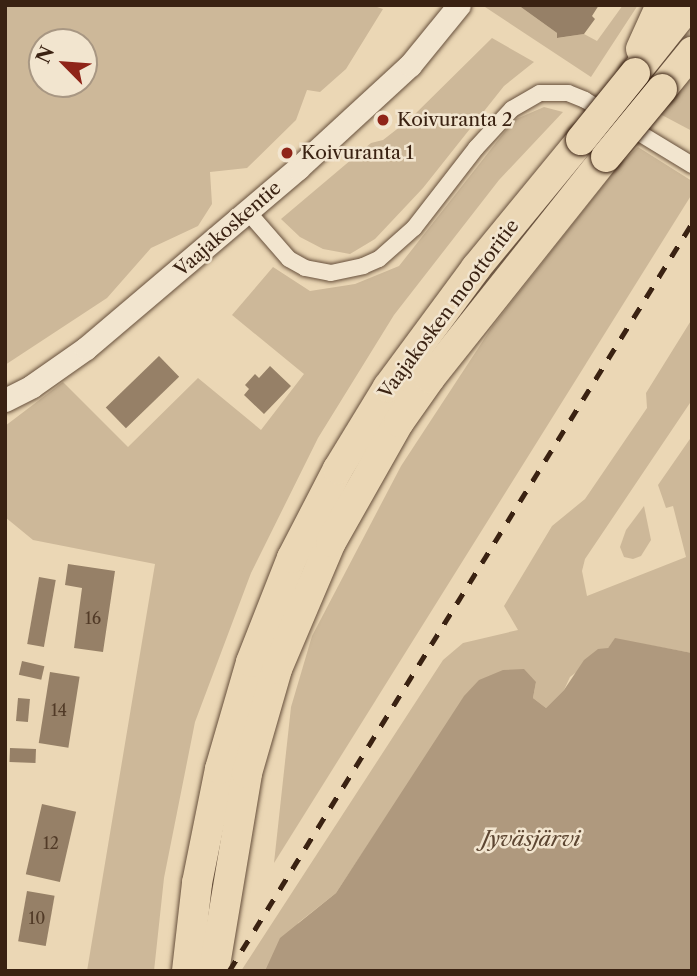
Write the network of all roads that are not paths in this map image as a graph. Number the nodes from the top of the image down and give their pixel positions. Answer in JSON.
{"nodes":[{"id":1,"x":459,"y":5,"type":"edge"},
{"id":2,"x":661,"y":5,"type":"edge"},
{"id":3,"x":689,"y":5,"type":"edge"},
{"id":4,"x":692,"y":52,"type":"edge"},
{"id":5,"x":635,"y":73,"type":"junction"},
{"id":6,"x":692,"y":165,"type":"edge"},
{"id":7,"x":248,"y":212,"type":"junction"},
{"id":8,"x":5,"y":400,"type":"edge"},
{"id":9,"x":187,"y":971,"type":"edge"},
{"id":10,"x":214,"y":971,"type":"edge"}],
"edges":[{"from":1,"to":7,"type":"main road","name":"Vaajakoskentie"},
{"from":2,"to":5,"type":"highway"},
{"from":3,"to":5,"type":"highway","name":"Vaajakosken moottoritie"},
{"from":4,"to":10,"type":"highway","name":"Vaajakosken moottoritie","bridge":true},
{"from":5,"to":9,"type":"highway","name":"Vaajakosken moottoritie","bridge":true},
{"from":6,"to":7,"type":"street"},
{"from":7,"to":8,"type":"main road","name":"Vaajakoskentie"}]}
